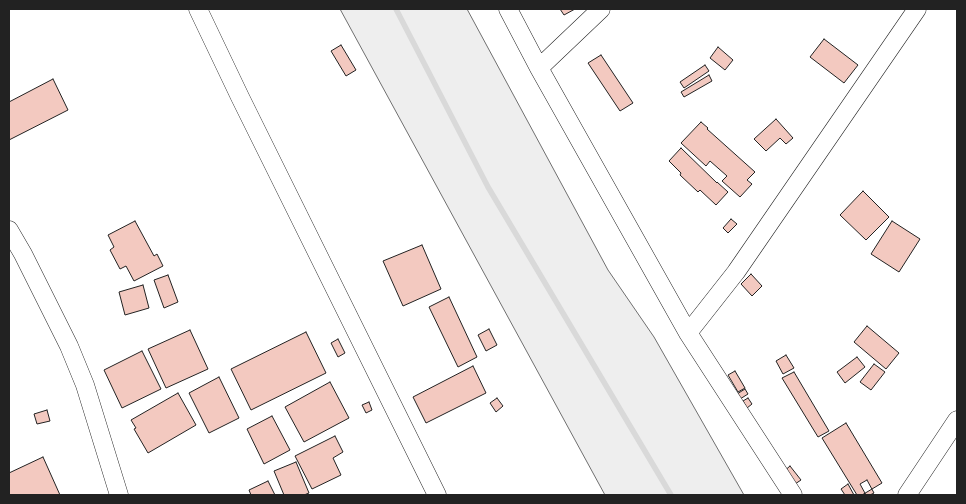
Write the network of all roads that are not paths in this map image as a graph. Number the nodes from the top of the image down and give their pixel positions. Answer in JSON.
{"nodes":[{"id":1,"x":198,"y":9,"type":"edge"},
{"id":2,"x":508,"y":9,"type":"edge"},
{"id":3,"x":601,"y":9,"type":"edge"},
{"id":4,"x":917,"y":9,"type":"edge"},
{"id":5,"x":539,"y":68,"type":"junction"},
{"id":6,"x":9,"y":230,"type":"edge"},
{"id":7,"x":688,"y":333,"type":"junction"},
{"id":8,"x":957,"y":420,"type":"edge"},
{"id":9,"x":119,"y":495,"type":"edge"},
{"id":10,"x":437,"y":495,"type":"edge"},
{"id":11,"x":793,"y":495,"type":"edge"},
{"id":12,"x":907,"y":495,"type":"edge"}],
"edges":[{"from":1,"to":10,"type":"street"},
{"from":2,"to":5,"type":"street"},
{"from":3,"to":5,"type":"street"},
{"from":4,"to":7,"type":"street"},
{"from":5,"to":7,"type":"street"},
{"from":6,"to":9,"type":"street"},
{"from":7,"to":11,"type":"street"},
{"from":8,"to":12,"type":"street"}]}
